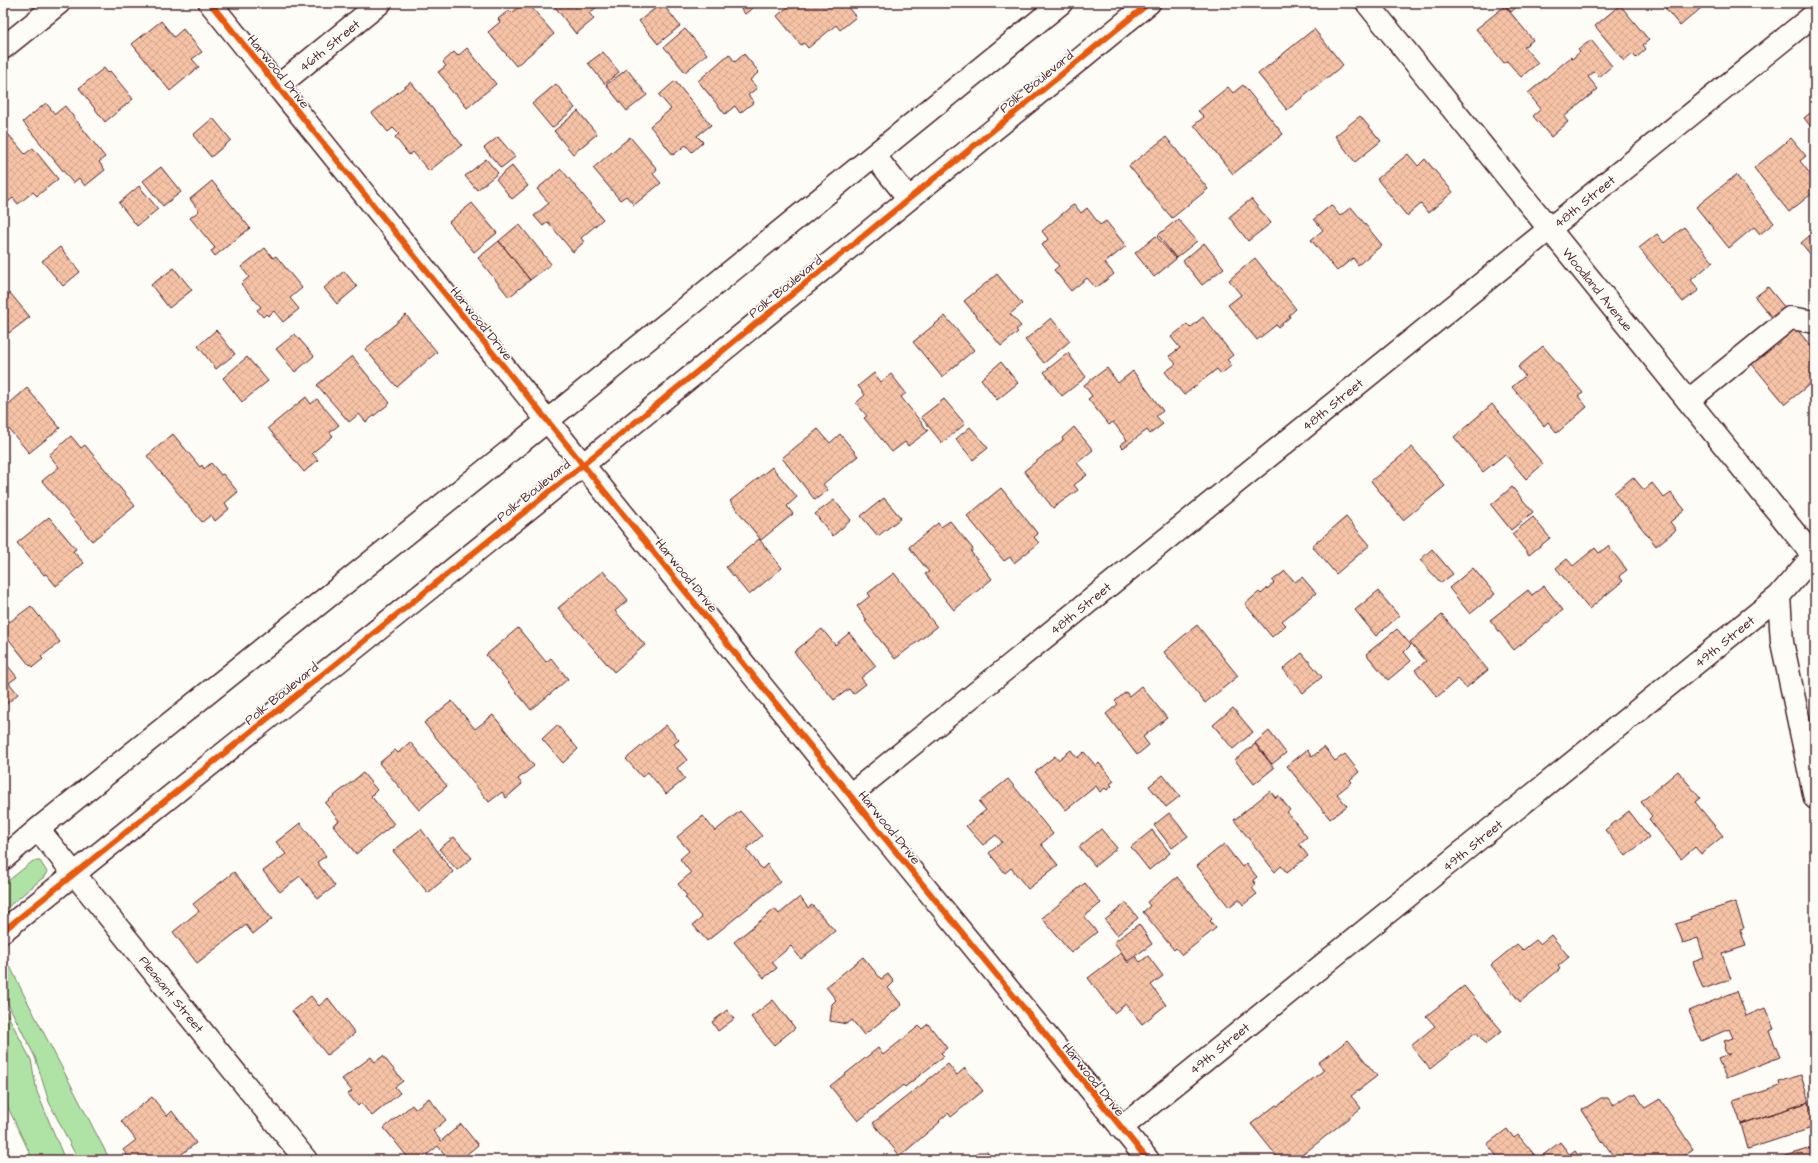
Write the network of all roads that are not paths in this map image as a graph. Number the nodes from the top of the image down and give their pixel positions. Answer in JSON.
{"nodes":[{"id":1,"x":59,"y":3,"type":"edge"},
{"id":2,"x":210,"y":3,"type":"edge"},
{"id":3,"x":380,"y":3,"type":"edge"},
{"id":4,"x":1061,"y":3,"type":"edge"},
{"id":5,"x":1150,"y":3,"type":"edge"},
{"id":6,"x":1367,"y":3,"type":"edge"},
{"id":7,"x":1815,"y":14,"type":"edge"},
{"id":8,"x":3,"y":48,"type":"edge"},
{"id":9,"x":277,"y":87,"type":"junction"},
{"id":10,"x":874,"y":155,"type":"junction"},
{"id":11,"x":909,"y":199,"type":"junction"},
{"id":12,"x":1550,"y":229,"type":"junction"},
{"id":13,"x":1815,"y":322,"type":"edge"},
{"id":14,"x":1689,"y":400,"type":"junction"},
{"id":15,"x":547,"y":421,"type":"junction"},
{"id":16,"x":583,"y":464,"type":"junction"},
{"id":17,"x":1814,"y":556,"type":"edge"},
{"id":18,"x":1779,"y":596,"type":"junction"},
{"id":19,"x":850,"y":795,"type":"junction"},
{"id":20,"x":1815,"y":798,"type":"edge"},
{"id":21,"x":38,"y":829,"type":"junction"},
{"id":22,"x":3,"y":859,"type":"edge"},
{"id":23,"x":74,"y":873,"type":"junction"},
{"id":24,"x":3,"y":931,"type":"edge"},
{"id":25,"x":1121,"y":1128,"type":"junction"},
{"id":26,"x":306,"y":1160,"type":"edge"},
{"id":27,"x":1148,"y":1160,"type":"edge"}],
"edges":[{"from":1,"to":8,"type":"street"},
{"from":2,"to":9,"type":"street","name":"Harwood Drive"},
{"from":3,"to":9,"type":"street","name":"46th Street"},
{"from":4,"to":10,"type":"street"},
{"from":5,"to":11,"type":"street","name":"Polk Boulevard"},
{"from":6,"to":12,"type":"street","name":"Woodland Avenue"},
{"from":7,"to":12,"type":"street","name":"48th Street"},
{"from":9,"to":15,"type":"street","name":"Harwood Drive"},
{"from":10,"to":11,"type":"street"},
{"from":10,"to":15,"type":"street"},
{"from":11,"to":16,"type":"street","name":"Polk Boulevard"},
{"from":12,"to":14,"type":"street","name":"Woodland Avenue"},
{"from":12,"to":19,"type":"street","name":"48th Street"},
{"from":13,"to":14,"type":"street"},
{"from":14,"to":17,"type":"street","name":"Woodland Avenue"},
{"from":15,"to":16,"type":"street","name":"Harwood Drive"},
{"from":15,"to":21,"type":"street"},
{"from":16,"to":19,"type":"street","name":"Harwood Drive"},
{"from":16,"to":23,"type":"street","name":"Polk Boulevard"},
{"from":17,"to":18,"type":"street","name":"49th Street"},
{"from":18,"to":20,"type":"street"},
{"from":18,"to":25,"type":"street","name":"49th Street"},
{"from":19,"to":25,"type":"street","name":"Harwood Drive"},
{"from":21,"to":22,"type":"street"},
{"from":21,"to":23,"type":"street","name":"Pleasant Street"},
{"from":23,"to":24,"type":"street","name":"Polk Boulevard"},
{"from":23,"to":26,"type":"street","name":"Pleasant Street"},
{"from":25,"to":27,"type":"street","name":"Harwood Drive"}]}
